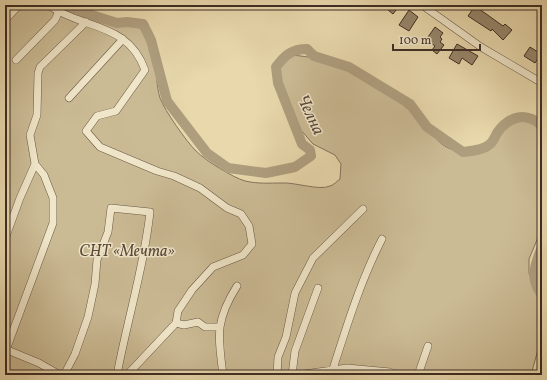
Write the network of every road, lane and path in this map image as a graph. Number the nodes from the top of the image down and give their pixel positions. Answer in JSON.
{"nodes":[{"id":1,"x":19,"y":5,"type":"edge"},
{"id":2,"x":48,"y":5,"type":"edge"},
{"id":3,"x":422,"y":5,"type":"edge"},
{"id":4,"x":59,"y":12,"type":"junction"},
{"id":5,"x":5,"y":20,"type":"edge"},
{"id":6,"x":86,"y":22,"type":"junction"},
{"id":7,"x":123,"y":38,"type":"junction"},
{"id":8,"x":16,"y":60,"type":"dead end"},
{"id":9,"x":542,"y":83,"type":"edge"},
{"id":10,"x":70,"y":98,"type":"dead end"},
{"id":11,"x":35,"y":164,"type":"junction"},
{"id":12,"x":362,"y":209,"type":"dead end"},
{"id":13,"x":382,"y":238,"type":"dead end"},
{"id":14,"x":5,"y":239,"type":"edge"},
{"id":15,"x":541,"y":269,"type":"dead end"},
{"id":16,"x":542,"y":277,"type":"edge"},
{"id":17,"x":237,"y":286,"type":"dead end"},
{"id":18,"x":318,"y":288,"type":"dead end"},
{"id":19,"x":176,"y":324,"type":"junction"},
{"id":20,"x":219,"y":327,"type":"junction"},
{"id":21,"x":428,"y":346,"type":"dead end"},
{"id":22,"x":6,"y":350,"type":"edge"},
{"id":23,"x":333,"y":369,"type":"junction"},
{"id":24,"x":60,"y":375,"type":"edge"},
{"id":25,"x":64,"y":375,"type":"edge"},
{"id":26,"x":117,"y":375,"type":"edge"},
{"id":27,"x":127,"y":375,"type":"edge"},
{"id":28,"x":222,"y":375,"type":"edge"},
{"id":29,"x":277,"y":375,"type":"edge"},
{"id":30,"x":292,"y":375,"type":"edge"},
{"id":31,"x":298,"y":375,"type":"edge"},
{"id":32,"x":396,"y":375,"type":"edge"},
{"id":33,"x":418,"y":375,"type":"edge"}],
"edges":[{"from":1,"to":5,"type":"street"},
{"from":2,"to":4,"type":"street"},
{"from":3,"to":9,"type":"street"},
{"from":4,"to":6,"type":"street"},
{"from":4,"to":8,"type":"street"},
{"from":6,"to":7,"type":"street"},
{"from":6,"to":11,"type":"street"},
{"from":7,"to":10,"type":"street"},
{"from":7,"to":19,"type":"street"},
{"from":11,"to":14,"type":"street"},
{"from":11,"to":22,"type":"street"},
{"from":12,"to":29,"type":"street"},
{"from":13,"to":23,"type":"street"},
{"from":15,"to":16,"type":"path"},
{"from":17,"to":20,"type":"street"},
{"from":18,"to":30,"type":"street"},
{"from":19,"to":20,"type":"street"},
{"from":19,"to":27,"type":"street"},
{"from":20,"to":28,"type":"street"},
{"from":21,"to":33,"type":"street"},
{"from":22,"to":24,"type":"street"},
{"from":23,"to":31,"type":"street"},
{"from":23,"to":32,"type":"street"},
{"from":25,"to":26,"type":"street"}]}
